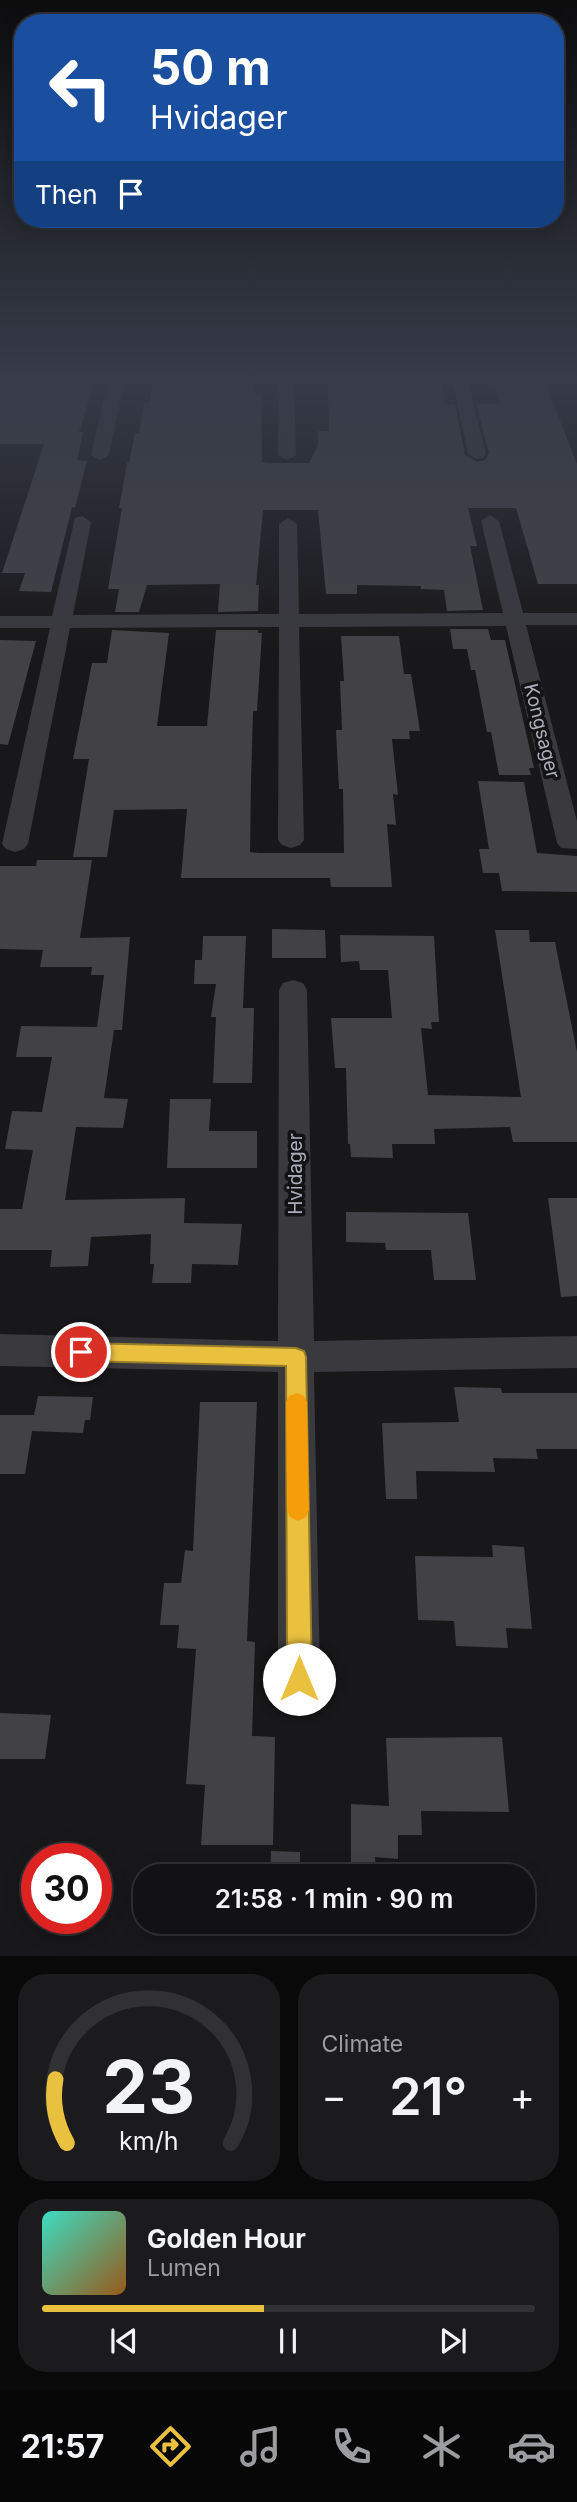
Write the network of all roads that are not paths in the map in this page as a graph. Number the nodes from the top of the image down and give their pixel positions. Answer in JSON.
{"nodes":[{"id":1,"x":490,"y":521,"type":"dead end"},
{"id":2,"x":82,"y":522,"type":"dead end"},
{"id":3,"x":288,"y":524,"type":"dead end"},
{"id":4,"x":515,"y":619,"type":"junction"},
{"id":5,"x":577,"y":619,"type":"edge"},
{"id":6,"x":62,"y":621,"type":"junction"},
{"id":7,"x":290,"y":621,"type":"junction"},
{"id":8,"x":0,"y":622,"type":"edge"},
{"id":9,"x":291,"y":840,"type":"dead end"},
{"id":10,"x":570,"y":843,"type":"dead end"},
{"id":11,"x":15,"y":844,"type":"dead end"},
{"id":12,"x":293,"y":990,"type":"dead end"},
{"id":13,"x":0,"y":1350,"type":"edge"},
{"id":14,"x":577,"y":1352,"type":"edge"},
{"id":15,"x":296,"y":1357,"type":"junction"},
{"id":16,"x":299,"y":1679,"type":"dead end"}],
"edges":[{"from":1,"to":4,"type":"street","name":"Kongsager"},
{"from":2,"to":6,"type":"street"},
{"from":3,"to":7,"type":"street"},
{"from":4,"to":5,"type":"street"},
{"from":4,"to":7,"type":"street"},
{"from":4,"to":10,"type":"street","name":"Kongsager"},
{"from":6,"to":7,"type":"street"},
{"from":6,"to":8,"type":"street"},
{"from":6,"to":11,"type":"street"},
{"from":7,"to":9,"type":"street"},
{"from":12,"to":15,"type":"street","name":"Hvidager"},
{"from":13,"to":15,"type":"street"},
{"from":14,"to":15,"type":"street"},
{"from":15,"to":16,"type":"street","name":"Hvidager"}]}
